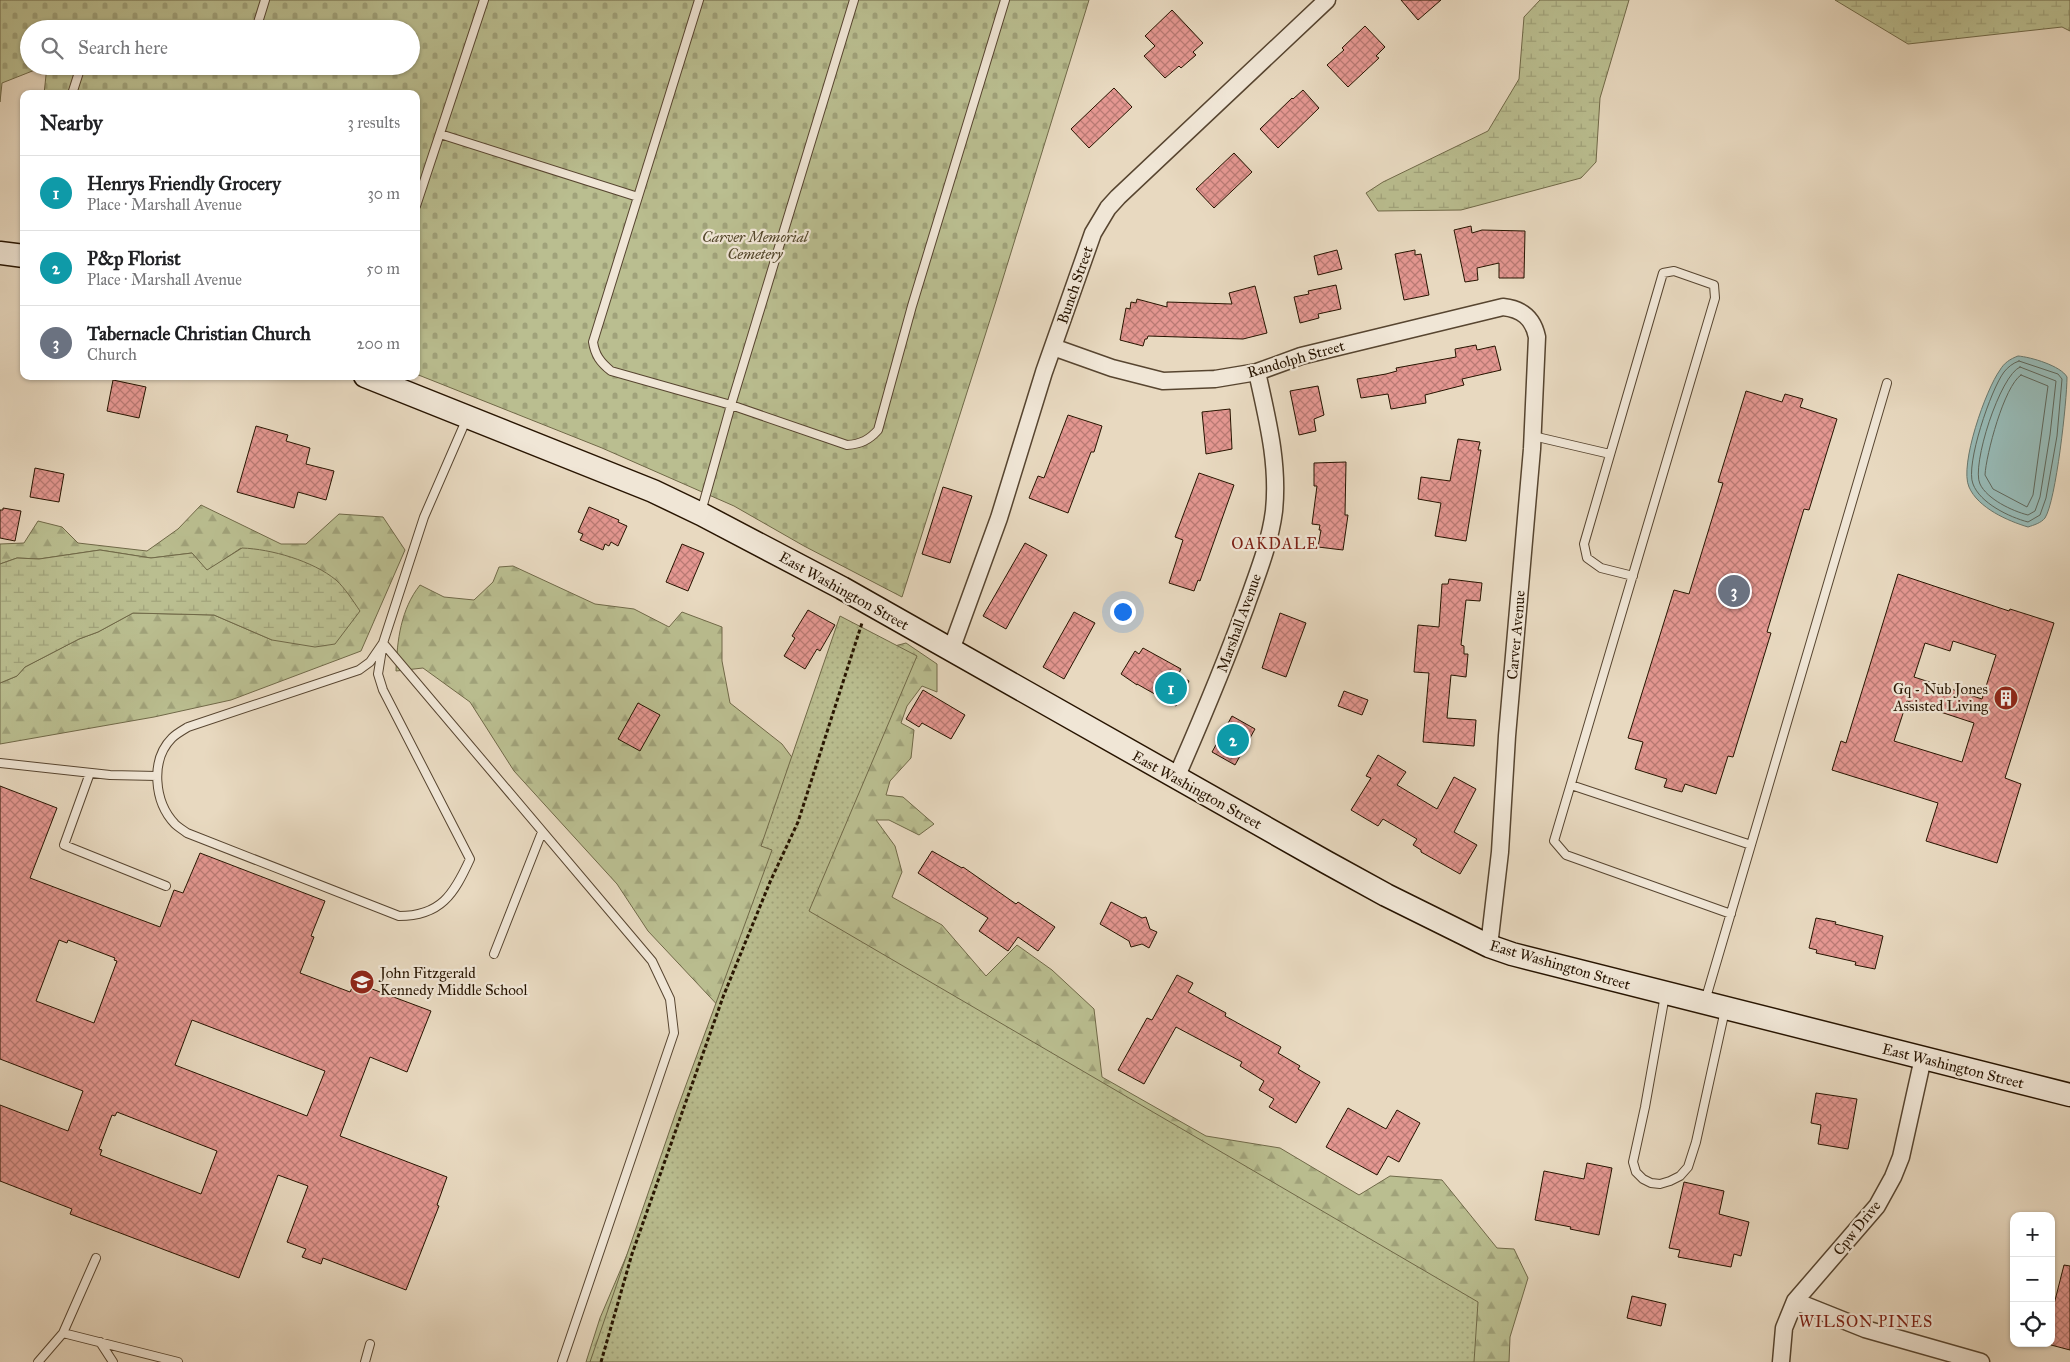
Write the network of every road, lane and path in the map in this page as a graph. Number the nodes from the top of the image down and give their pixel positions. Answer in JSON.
{"nodes":[{"id":1,"x":265,"y":0,"type":"edge"},
{"id":2,"x":484,"y":0,"type":"edge"},
{"id":3,"x":699,"y":0,"type":"edge"},
{"id":4,"x":854,"y":0,"type":"edge"},
{"id":5,"x":1005,"y":0,"type":"edge"},
{"id":6,"x":1327,"y":0,"type":"edge"},
{"id":7,"x":259,"y":20,"type":"edge"},
{"id":8,"x":78,"y":75,"type":"edge"},
{"id":9,"x":73,"y":90,"type":"edge"},
{"id":10,"x":440,"y":134,"type":"junction"},
{"id":11,"x":420,"y":194,"type":"edge"},
{"id":12,"x":638,"y":196,"type":"junction"},
{"id":13,"x":0,"y":253,"type":"edge"},
{"id":14,"x":20,"y":256,"type":"edge"},
{"id":15,"x":1533,"y":324,"type":"joint"},
{"id":16,"x":1053,"y":347,"type":"junction"},
{"id":17,"x":1257,"y":372,"type":"junction"},
{"id":18,"x":375,"y":380,"type":"edge"},
{"id":19,"x":1887,"y":382,"type":"dead end"},
{"id":20,"x":731,"y":405,"type":"junction"},
{"id":21,"x":467,"y":418,"type":"junction"},
{"id":22,"x":1533,"y":436,"type":"junction"},
{"id":23,"x":1610,"y":454,"type":"junction"},
{"id":24,"x":700,"y":514,"type":"junction"},
{"id":25,"x":1633,"y":576,"type":"junction"},
{"id":26,"x":869,"y":603,"type":"junction"},
{"id":27,"x":383,"y":643,"type":"junction"},
{"id":28,"x":951,"y":650,"type":"junction"},
{"id":29,"x":0,"y":763,"type":"edge"},
{"id":30,"x":90,"y":773,"type":"junction"},
{"id":31,"x":157,"y":776,"type":"junction"},
{"id":32,"x":1176,"y":778,"type":"junction"},
{"id":33,"x":1571,"y":785,"type":"junction"},
{"id":34,"x":542,"y":832,"type":"junction"},
{"id":35,"x":1751,"y":845,"type":"junction"},
{"id":36,"x":166,"y":886,"type":"dead end"},
{"id":37,"x":1731,"y":914,"type":"junction"},
{"id":38,"x":1489,"y":946,"type":"junction"},
{"id":39,"x":494,"y":954,"type":"dead end"},
{"id":40,"x":1665,"y":993,"type":"junction"},
{"id":41,"x":1715,"y":1005,"type":"junction"},
{"id":42,"x":1923,"y":1058,"type":"junction"},
{"id":43,"x":2070,"y":1095,"type":"edge"},
{"id":44,"x":96,"y":1258,"type":"dead end"},
{"id":45,"x":1795,"y":1301,"type":"junction"},
{"id":46,"x":63,"y":1333,"type":"junction"},
{"id":47,"x":100,"y":1342,"type":"junction"},
{"id":48,"x":370,"y":1344,"type":"dead end"},
{"id":49,"x":38,"y":1362,"type":"edge"},
{"id":50,"x":114,"y":1362,"type":"edge"},
{"id":51,"x":178,"y":1362,"type":"edge"},
{"id":52,"x":365,"y":1362,"type":"edge"},
{"id":53,"x":562,"y":1362,"type":"edge"},
{"id":54,"x":601,"y":1362,"type":"edge"},
{"id":55,"x":1781,"y":1362,"type":"edge"},
{"id":56,"x":1981,"y":1362,"type":"edge"}],
"edges":[{"from":1,"to":7,"type":"lane"},
{"from":2,"to":10,"type":"lane"},
{"from":3,"to":12,"type":"lane"},
{"from":4,"to":20,"type":"lane"},
{"from":5,"to":20,"type":"lane"},
{"from":6,"to":16,"type":"street","name":"Bunch Street"},
{"from":8,"to":9,"type":"lane"},
{"from":10,"to":11,"type":"lane"},
{"from":10,"to":12,"type":"lane"},
{"from":12,"to":20,"type":"lane"},
{"from":13,"to":14,"type":"main road"},
{"from":15,"to":17,"type":"street","name":"Randolph Street"},
{"from":15,"to":22,"type":"street","name":"Carver Avenue"},
{"from":16,"to":17,"type":"street","name":"Randolph Street"},
{"from":16,"to":28,"type":"street","name":"Bunch Street"},
{"from":17,"to":32,"type":"street","name":"Marshall Avenue"},
{"from":18,"to":21,"type":"main road","name":"East Washington Street"},
{"from":19,"to":35,"type":"lane"},
{"from":20,"to":24,"type":"lane"},
{"from":21,"to":24,"type":"main road","name":"East Washington Street"},
{"from":21,"to":27,"type":"lane"},
{"from":22,"to":23,"type":"lane"},
{"from":22,"to":38,"type":"street","name":"Carver Avenue"},
{"from":23,"to":25,"type":"lane"},
{"from":23,"to":25,"type":"lane"},
{"from":24,"to":26,"type":"main road","name":"East Washington Street"},
{"from":25,"to":33,"type":"lane"},
{"from":26,"to":28,"type":"main road","name":"East Washington Street"},
{"from":26,"to":54,"type":"path"},
{"from":27,"to":31,"type":"lane"},
{"from":27,"to":31,"type":"lane"},
{"from":27,"to":34,"type":"lane"},
{"from":28,"to":32,"type":"main road","name":"East Washington Street"},
{"from":29,"to":30,"type":"lane"},
{"from":30,"to":31,"type":"lane"},
{"from":30,"to":36,"type":"lane"},
{"from":32,"to":38,"type":"main road","name":"East Washington Street"},
{"from":33,"to":35,"type":"lane"},
{"from":33,"to":37,"type":"lane"},
{"from":34,"to":39,"type":"lane"},
{"from":34,"to":53,"type":"lane"},
{"from":35,"to":37,"type":"lane"},
{"from":37,"to":41,"type":"lane"},
{"from":38,"to":40,"type":"main road","name":"East Washington Street"},
{"from":40,"to":41,"type":"main road","name":"East Washington Street"},
{"from":40,"to":41,"type":"lane"},
{"from":41,"to":42,"type":"main road","name":"East Washington Street"},
{"from":42,"to":43,"type":"main road","name":"East Washington Street"},
{"from":42,"to":45,"type":"street","name":"Cpw Drive"},
{"from":44,"to":46,"type":"lane"},
{"from":45,"to":55,"type":"street","name":"Cpw Drive"},
{"from":45,"to":56,"type":"street"},
{"from":46,"to":47,"type":"lane"},
{"from":46,"to":49,"type":"lane"},
{"from":47,"to":50,"type":"lane"},
{"from":47,"to":51,"type":"lane"},
{"from":48,"to":52,"type":"lane"}]}
